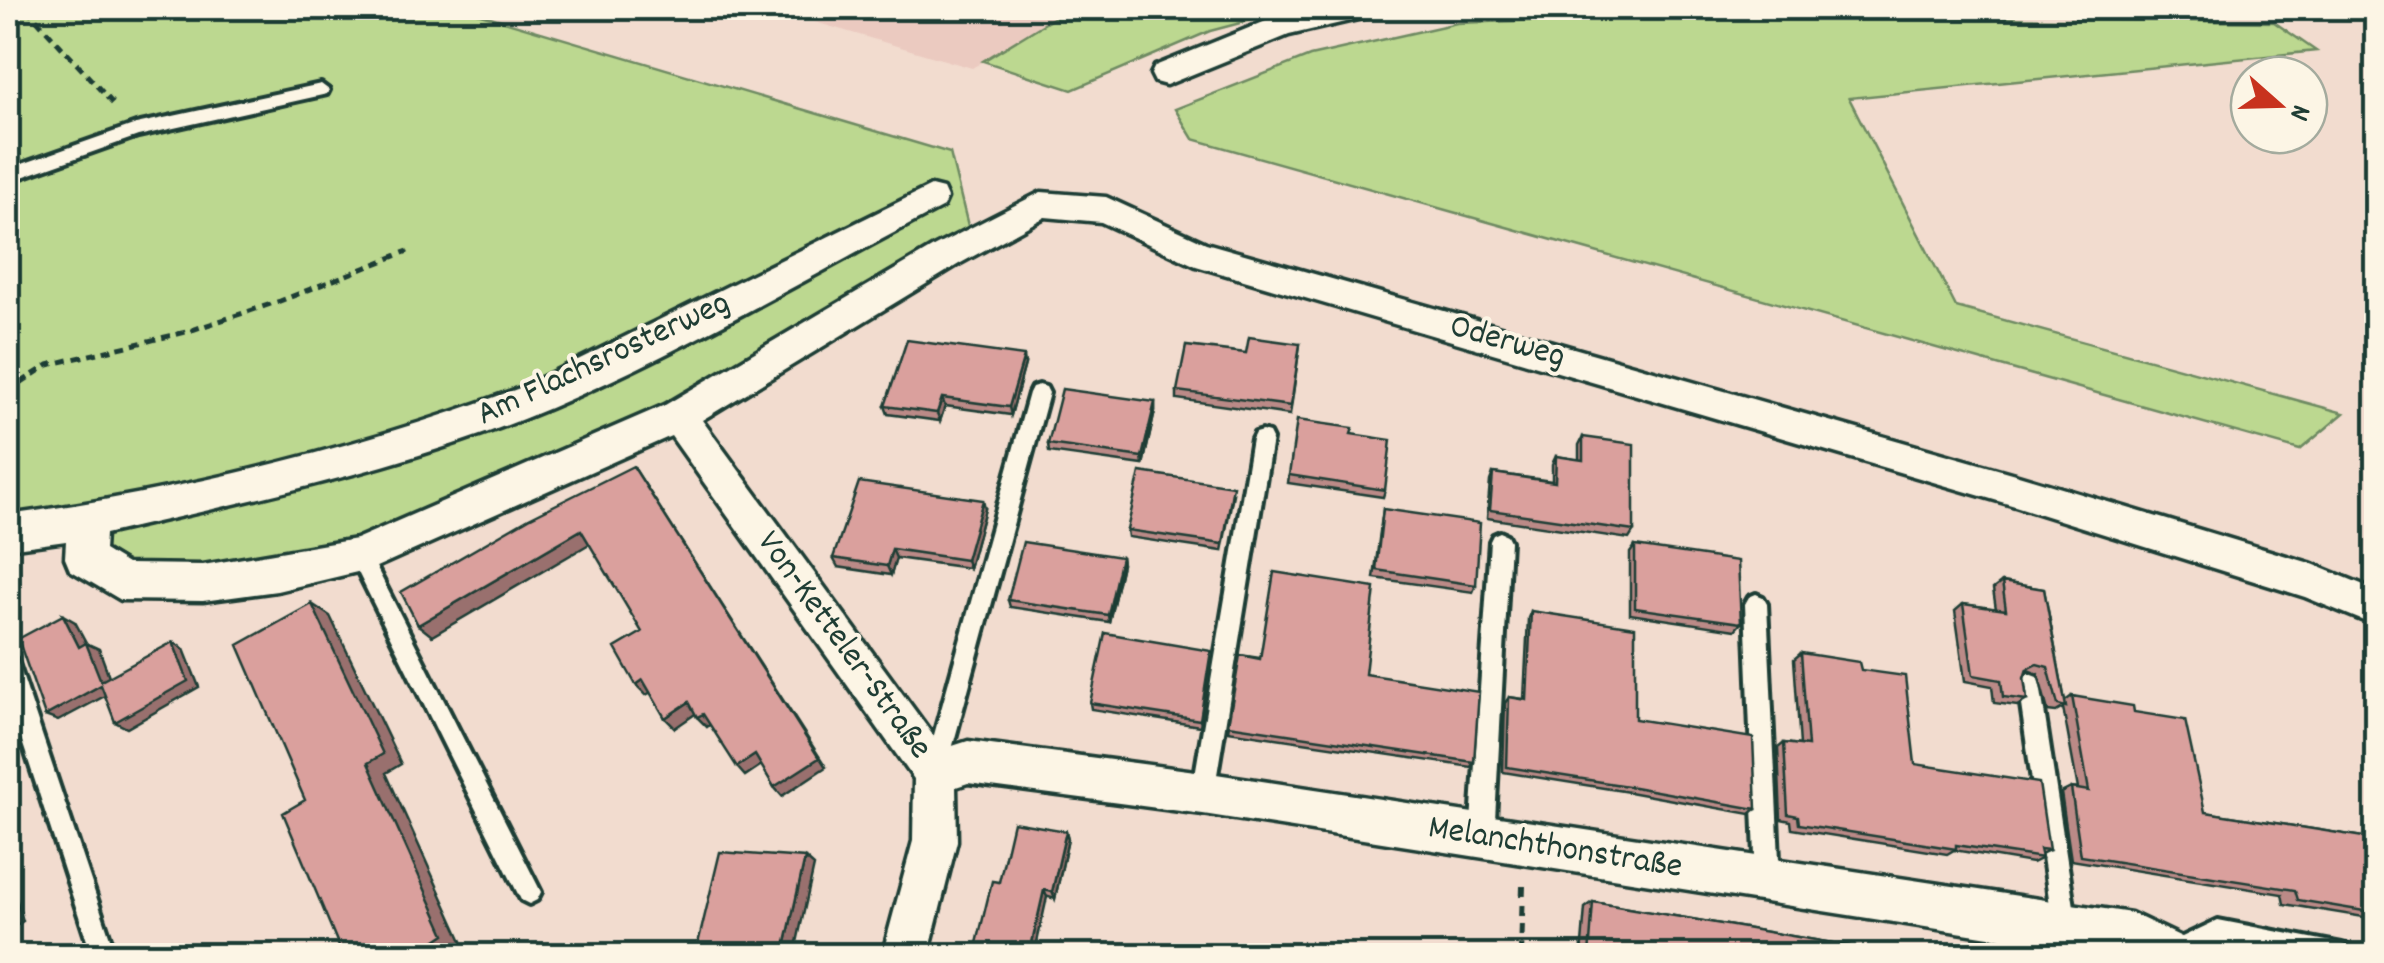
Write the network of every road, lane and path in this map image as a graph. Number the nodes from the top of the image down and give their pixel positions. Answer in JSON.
{"nodes":[{"id":1,"x":26,"y":8,"type":"edge"},
{"id":2,"x":1365,"y":8,"type":"edge"},
{"id":3,"x":1166,"y":74,"type":"dead end"},
{"id":4,"x":322,"y":90,"type":"dead end"},
{"id":5,"x":136,"y":130,"type":"junction"},
{"id":6,"x":8,"y":176,"type":"edge"},
{"id":7,"x":931,"y":198,"type":"dead end"},
{"id":8,"x":408,"y":251,"type":"dead end"},
{"id":9,"x":8,"y":390,"type":"edge"},
{"id":10,"x":1040,"y":393,"type":"dead end"},
{"id":11,"x":678,"y":416,"type":"junction"},
{"id":12,"x":1262,"y":439,"type":"dead end"},
{"id":13,"x":86,"y":521,"type":"junction"},
{"id":14,"x":8,"y":532,"type":"edge"},
{"id":15,"x":1500,"y":541,"type":"dead end"},
{"id":16,"x":360,"y":556,"type":"junction"},
{"id":17,"x":1756,"y":604,"type":"dead end"},
{"id":18,"x":2376,"y":608,"type":"edge"},
{"id":19,"x":8,"y":666,"type":"edge"},
{"id":20,"x":2029,"y":684,"type":"edge"},
{"id":21,"x":934,"y":773,"type":"junction"},
{"id":22,"x":1203,"y":792,"type":"junction"},
{"id":23,"x":1482,"y":838,"type":"junction"},
{"id":24,"x":1525,"y":844,"type":"junction"},
{"id":25,"x":1768,"y":881,"type":"junction"},
{"id":26,"x":529,"y":892,"type":"dead end"},
{"id":27,"x":2065,"y":926,"type":"junction"},
{"id":28,"x":2172,"y":955,"type":"edge"},
{"id":29,"x":104,"y":956,"type":"edge"},
{"id":30,"x":906,"y":956,"type":"edge"},
{"id":31,"x":1521,"y":956,"type":"edge"},
{"id":32,"x":2342,"y":956,"type":"edge"}],
"edges":[{"from":1,"to":5,"type":"path"},
{"from":2,"to":3,"type":"street"},
{"from":4,"to":5,"type":"lane"},
{"from":5,"to":6,"type":"lane"},
{"from":7,"to":13,"type":"street","name":"Am Flachsrosterweg"},
{"from":8,"to":9,"type":"path"},
{"from":10,"to":21,"type":"lane"},
{"from":11,"to":16,"type":"street"},
{"from":11,"to":18,"type":"street","name":"Oderweg"},
{"from":11,"to":21,"type":"street","name":"Von-Ketteler-Straße"},
{"from":12,"to":22,"type":"lane"},
{"from":13,"to":14,"type":"street","name":"Am Flachsrosterweg"},
{"from":13,"to":16,"type":"street"},
{"from":15,"to":23,"type":"lane"},
{"from":16,"to":26,"type":"lane"},
{"from":17,"to":25,"type":"lane"},
{"from":19,"to":29,"type":"lane"},
{"from":20,"to":27,"type":"lane"},
{"from":21,"to":22,"type":"street","name":"Melanchthonstraße"},
{"from":21,"to":30,"type":"street","name":"Von-Ketteler-Straße"},
{"from":22,"to":23,"type":"street","name":"Melanchthonstraße"},
{"from":23,"to":24,"type":"street","name":"Melanchthonstraße"},
{"from":24,"to":25,"type":"street","name":"Melanchthonstraße"},
{"from":24,"to":31,"type":"path"},
{"from":25,"to":27,"type":"street","name":"Melanchthonstraße"},
{"from":27,"to":28,"type":"street","name":"Melanchthonstraße"},
{"from":28,"to":32,"type":"lane"}]}
